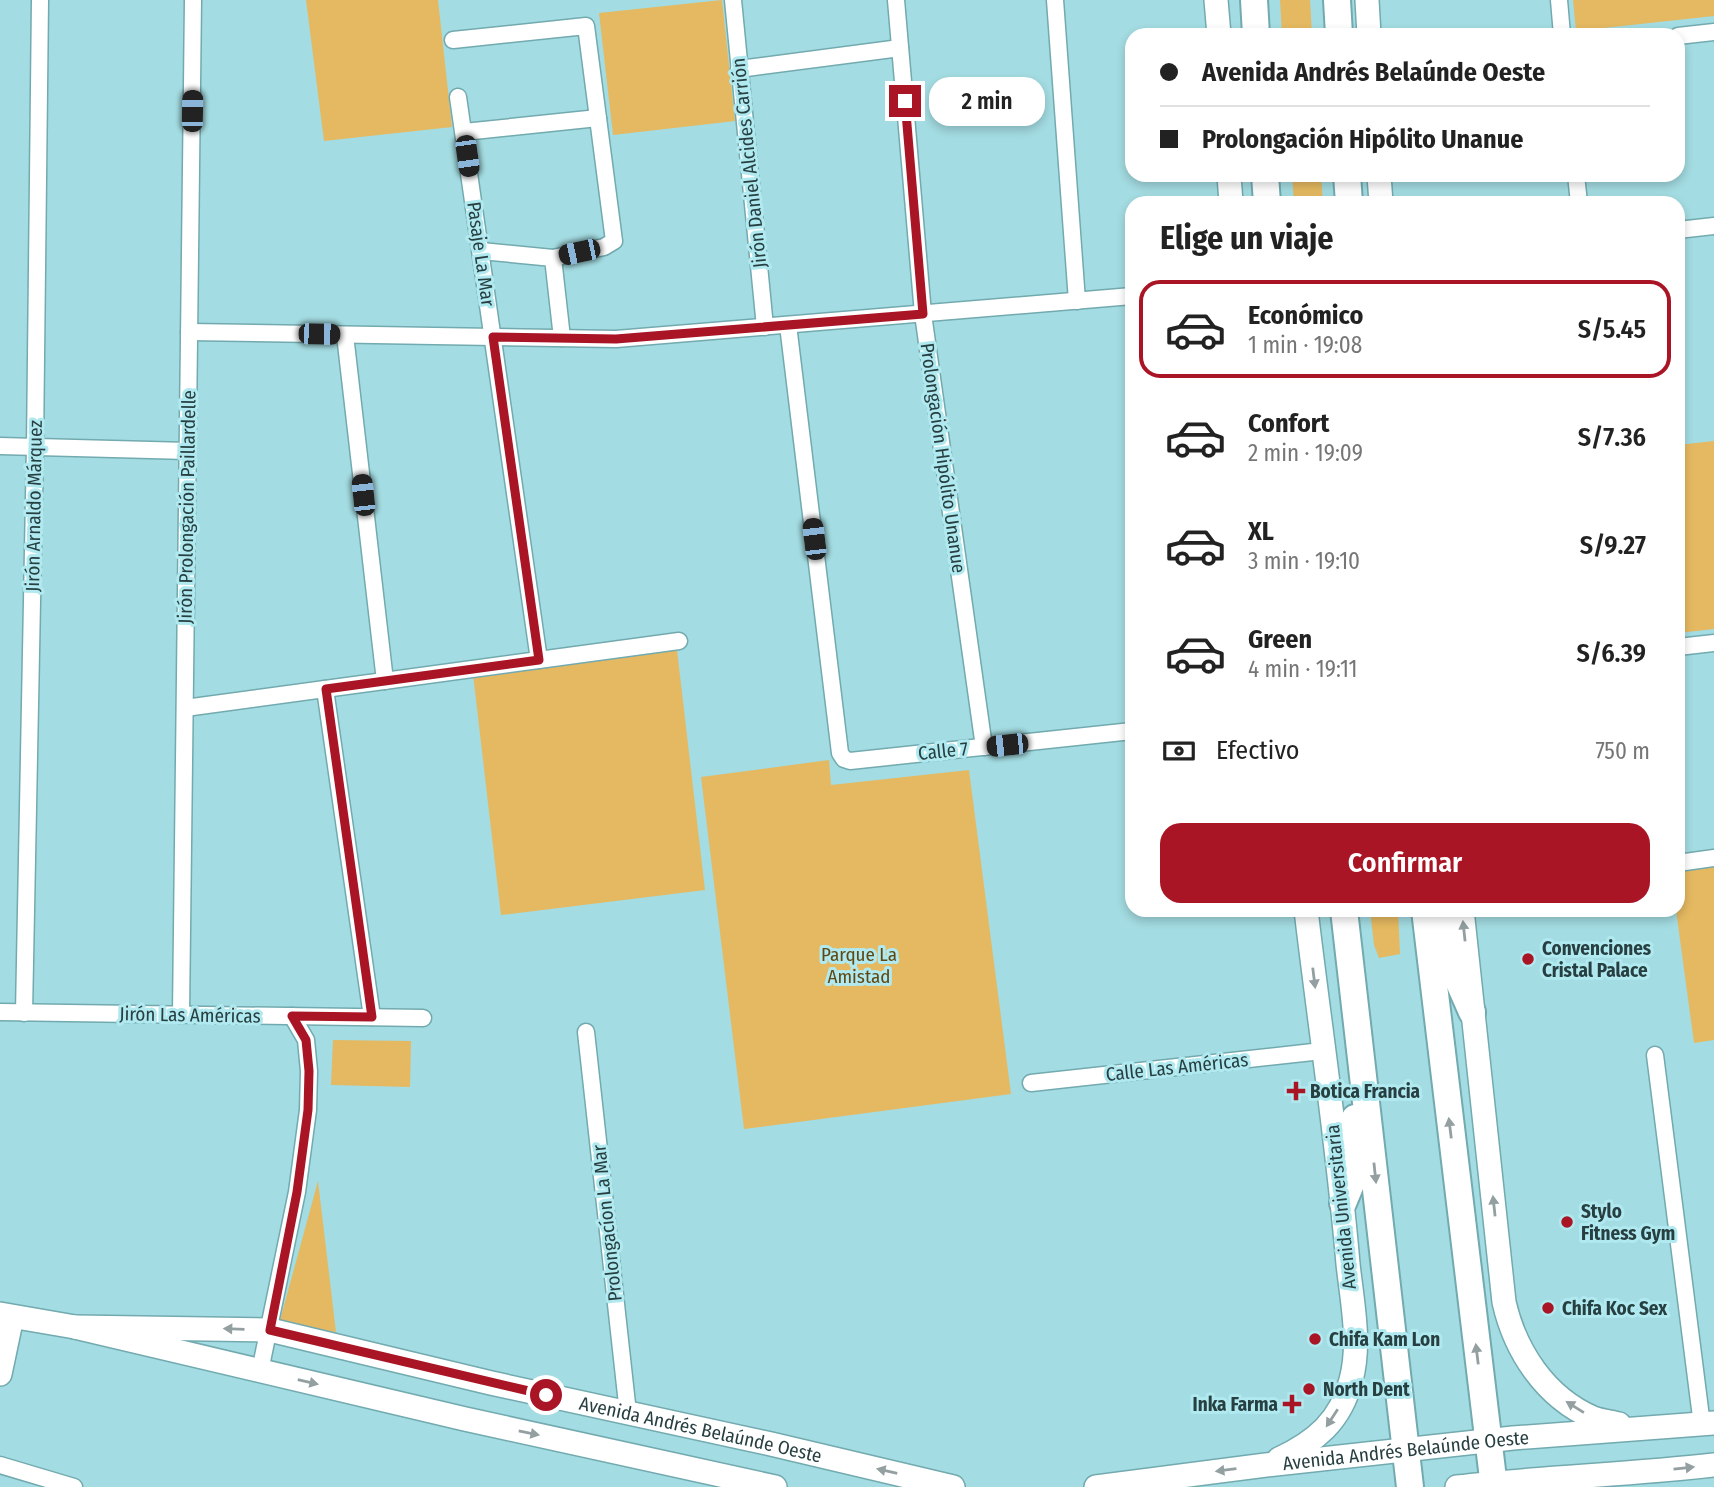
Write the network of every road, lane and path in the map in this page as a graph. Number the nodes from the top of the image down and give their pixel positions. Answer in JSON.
{"nodes":[{"id":1,"x":40,"y":0,"type":"edge"},
{"id":2,"x":193,"y":0,"type":"edge"},
{"id":3,"x":733,"y":0,"type":"edge"},
{"id":4,"x":897,"y":0,"type":"edge"},
{"id":5,"x":1055,"y":0,"type":"edge"},
{"id":6,"x":1216,"y":0,"type":"edge"},
{"id":7,"x":1254,"y":0,"type":"edge"},
{"id":8,"x":1337,"y":0,"type":"edge"},
{"id":9,"x":1367,"y":0,"type":"edge"},
{"id":10,"x":1559,"y":0,"type":"edge"},
{"id":11,"x":1218,"y":28,"type":"edge"},
{"id":12,"x":1256,"y":28,"type":"edge"},
{"id":13,"x":1339,"y":28,"type":"edge"},
{"id":14,"x":1369,"y":28,"type":"edge"},
{"id":15,"x":1561,"y":28,"type":"edge"},
{"id":16,"x":1714,"y":32,"type":"edge"},
{"id":17,"x":1685,"y":35,"type":"edge"},
{"id":18,"x":453,"y":40,"type":"dead end"},
{"id":19,"x":900,"y":48,"type":"junction"},
{"id":20,"x":739,"y":69,"type":"junction"},
{"id":21,"x":458,"y":97,"type":"dead end"},
{"id":22,"x":597,"y":118,"type":"junction"},
{"id":23,"x":464,"y":132,"type":"junction"},
{"id":24,"x":1714,"y":226,"type":"edge"},
{"id":25,"x":1685,"y":229,"type":"edge"},
{"id":26,"x":481,"y":251,"type":"junction"},
{"id":27,"x":553,"y":258,"type":"junction"},
{"id":28,"x":1125,"y":297,"type":"edge"},
{"id":29,"x":1077,"y":301,"type":"junction"},
{"id":30,"x":923,"y":314,"type":"junction"},
{"id":31,"x":788,"y":325,"type":"junction"},
{"id":32,"x":765,"y":327,"type":"junction"},
{"id":33,"x":189,"y":332,"type":"junction"},
{"id":34,"x":345,"y":335,"type":"junction"},
{"id":35,"x":493,"y":337,"type":"junction"},
{"id":36,"x":562,"y":338,"type":"junction"},
{"id":37,"x":0,"y":446,"type":"edge"},
{"id":38,"x":35,"y":447,"type":"junction"},
{"id":39,"x":188,"y":451,"type":"junction"},
{"id":40,"x":679,"y":642,"type":"dead end"},
{"id":41,"x":1714,"y":643,"type":"edge"},
{"id":42,"x":1685,"y":646,"type":"edge"},
{"id":43,"x":539,"y":660,"type":"junction"},
{"id":44,"x":385,"y":681,"type":"junction"},
{"id":45,"x":326,"y":689,"type":"junction"},
{"id":46,"x":185,"y":708,"type":"junction"},
{"id":47,"x":1125,"y":732,"type":"edge"},
{"id":48,"x":984,"y":747,"type":"junction"},
{"id":49,"x":1714,"y":858,"type":"edge"},
{"id":50,"x":1685,"y":862,"type":"edge"},
{"id":51,"x":1307,"y":917,"type":"edge"},
{"id":52,"x":1345,"y":917,"type":"edge"},
{"id":53,"x":1426,"y":917,"type":"edge"},
{"id":54,"x":1442,"y":917,"type":"edge"},
{"id":55,"x":1463,"y":917,"type":"edge"},
{"id":56,"x":0,"y":1012,"type":"edge"},
{"id":57,"x":1472,"y":1012,"type":"junction"},
{"id":58,"x":24,"y":1013,"type":"junction"},
{"id":59,"x":181,"y":1015,"type":"junction"},
{"id":60,"x":292,"y":1016,"type":"junction"},
{"id":61,"x":372,"y":1017,"type":"junction"},
{"id":62,"x":423,"y":1018,"type":"dead end"},
{"id":63,"x":586,"y":1032,"type":"dead end"},
{"id":64,"x":1322,"y":1051,"type":"junction"},
{"id":65,"x":1655,"y":1055,"type":"dead end"},
{"id":66,"x":1362,"y":1064,"type":"junction"},
{"id":67,"x":1031,"y":1083,"type":"dead end"},
{"id":68,"x":1343,"y":1203,"type":"junction"},
{"id":69,"x":6,"y":1316,"type":"edge"},
{"id":70,"x":75,"y":1327,"type":"junction"},
{"id":71,"x":270,"y":1330,"type":"junction"},
{"id":72,"x":260,"y":1371,"type":"junction"},
{"id":73,"x":0,"y":1374,"type":"edge"},
{"id":74,"x":628,"y":1413,"type":"junction"},
{"id":75,"x":1708,"y":1424,"type":"edge"},
{"id":76,"x":1639,"y":1429,"type":"junction"},
{"id":77,"x":1489,"y":1441,"type":"junction"},
{"id":78,"x":1406,"y":1449,"type":"junction"},
{"id":79,"x":0,"y":1465,"type":"edge"},
{"id":80,"x":1266,"y":1465,"type":"junction"},
{"id":81,"x":1714,"y":1465,"type":"edge"},
{"id":82,"x":1647,"y":1472,"type":"junction"},
{"id":83,"x":1151,"y":1483,"type":"edge"},
{"id":84,"x":1494,"y":1485,"type":"edge"},
{"id":85,"x":768,"y":1486,"type":"edge"},
{"id":86,"x":74,"y":1487,"type":"edge"},
{"id":87,"x":953,"y":1487,"type":"edge"},
{"id":88,"x":1096,"y":1487,"type":"edge"},
{"id":89,"x":1410,"y":1487,"type":"edge"},
{"id":90,"x":1457,"y":1487,"type":"edge"},
{"id":91,"x":1616,"y":1487,"type":"edge"}],
"edges":[{"from":1,"to":38,"type":"street","name":"Jirón Arnaldo Márquez"},
{"from":2,"to":33,"type":"street","name":"Jirón Prolongación Paillardelle"},
{"from":3,"to":20,"type":"street","name":"Jirón Daniel Alcides Carrión"},
{"from":4,"to":19,"type":"street","name":"Prolongación Hipólito Unanue"},
{"from":5,"to":29,"type":"street"},
{"from":6,"to":11,"type":"street"},
{"from":7,"to":12,"type":"main road"},
{"from":8,"to":13,"type":"main road"},
{"from":9,"to":14,"type":"street"},
{"from":10,"to":15,"type":"street"},
{"from":16,"to":17,"type":"street"},
{"from":18,"to":22,"type":"street"},
{"from":19,"to":20,"type":"street"},
{"from":19,"to":30,"type":"street","name":"Prolongación Hipólito Unanue"},
{"from":20,"to":32,"type":"street","name":"Jirón Daniel Alcides Carrión"},
{"from":21,"to":23,"type":"street","name":"Pasaje La Mar"},
{"from":22,"to":23,"type":"street"},
{"from":22,"to":27,"type":"street"},
{"from":23,"to":26,"type":"street","name":"Pasaje La Mar"},
{"from":24,"to":25,"type":"street"},
{"from":26,"to":27,"type":"street"},
{"from":26,"to":35,"type":"street","name":"Pasaje La Mar"},
{"from":27,"to":36,"type":"street"},
{"from":28,"to":29,"type":"street"},
{"from":29,"to":30,"type":"street"},
{"from":30,"to":31,"type":"street"},
{"from":30,"to":48,"type":"street","name":"Prolongación Hipólito Unanue"},
{"from":31,"to":32,"type":"street"},
{"from":31,"to":48,"type":"street","name":"Calle 7"},
{"from":32,"to":36,"type":"street"},
{"from":33,"to":34,"type":"street"},
{"from":33,"to":39,"type":"street","name":"Jirón Prolongación Paillardelle"},
{"from":34,"to":35,"type":"street"},
{"from":34,"to":44,"type":"street"},
{"from":35,"to":36,"type":"street"},
{"from":35,"to":43,"type":"street","name":"Pasaje La Mar"},
{"from":37,"to":38,"type":"street"},
{"from":38,"to":39,"type":"street"},
{"from":38,"to":58,"type":"street","name":"Jirón Arnaldo Márquez"},
{"from":39,"to":46,"type":"street","name":"Jirón Prolongación Paillardelle"},
{"from":40,"to":43,"type":"street"},
{"from":41,"to":42,"type":"street"},
{"from":43,"to":44,"type":"street"},
{"from":44,"to":45,"type":"street"},
{"from":45,"to":46,"type":"street"},
{"from":45,"to":61,"type":"street"},
{"from":46,"to":59,"type":"street","name":"Jirón Prolongación Paillardelle"},
{"from":47,"to":48,"type":"street","name":"Calle 7"},
{"from":49,"to":50,"type":"street"},
{"from":51,"to":64,"type":"street","name":"Avenida Universitaria","one_way":true},
{"from":52,"to":66,"type":"main road","name":"Avenida Universitaria"},
{"from":77,"to":53,"type":"main road","one_way":true},
{"from":54,"to":57,"type":"main road"},
{"from":57,"to":55,"type":"street","one_way":true},
{"from":56,"to":58,"type":"street","name":"Jirón Las Américas"},
{"from":76,"to":57,"type":"street","one_way":true},
{"from":58,"to":59,"type":"street","name":"Jirón Las Américas"},
{"from":59,"to":60,"type":"street","name":"Jirón Las Américas"},
{"from":60,"to":61,"type":"street","name":"Jirón Las Américas"},
{"from":60,"to":71,"type":"street"},
{"from":61,"to":62,"type":"street","name":"Jirón Las Américas"},
{"from":63,"to":74,"type":"street","name":"Prolongacíon La Mar"},
{"from":64,"to":67,"type":"street","name":"Calle Las Américas"},
{"from":64,"to":68,"type":"street","name":"Avenida Universitaria"},
{"from":65,"to":75,"type":"street"},
{"from":66,"to":68,"type":"main road"},
{"from":66,"to":78,"type":"main road","name":"Avenida Universitaria","one_way":true},
{"from":68,"to":80,"type":"street","name":"Avenida Universitaria","one_way":true},
{"from":69,"to":70,"type":"street","name":"Avenida Andrés Belaúnde Oeste"},
{"from":69,"to":73,"type":"street"},
{"from":71,"to":70,"type":"street","name":"Avenida Andrés Belaúnde Oeste","one_way":true},
{"from":70,"to":72,"type":"street","name":"Avenida Andrés Belaúnde Oeste"},
{"from":71,"to":72,"type":"street"},
{"from":71,"to":74,"type":"street","name":"Avenida Andrés Belaúnde Oeste"},
{"from":72,"to":85,"type":"street","name":"Avenida Andrés Belaúnde Oeste","one_way":true},
{"from":87,"to":74,"type":"street","name":"Avenida Andrés Belaúnde Oeste","one_way":true},
{"from":75,"to":76,"type":"street","name":"Avenida Andrés Belaúnde Oeste"},
{"from":76,"to":77,"type":"street","name":"Avenida Andrés Belaúnde Oeste"},
{"from":77,"to":78,"type":"street","name":"Avenida Andrés Belaúnde Oeste"},
{"from":77,"to":84,"type":"main road"},
{"from":78,"to":80,"type":"street","name":"Avenida Andrés Belaúnde Oeste"},
{"from":78,"to":89,"type":"main road","name":"Avenida Universitaria"},
{"from":79,"to":86,"type":"street"},
{"from":80,"to":83,"type":"street","name":"Avenida Andrés Belaúnde Oeste","one_way":true},
{"from":82,"to":81,"type":"street","one_way":true},
{"from":82,"to":84,"type":"street"},
{"from":82,"to":91,"type":"street"},
{"from":83,"to":88,"type":"street","name":"Avenida Andrés Belaúnde Oeste"},
{"from":84,"to":90,"type":"street"}]}
